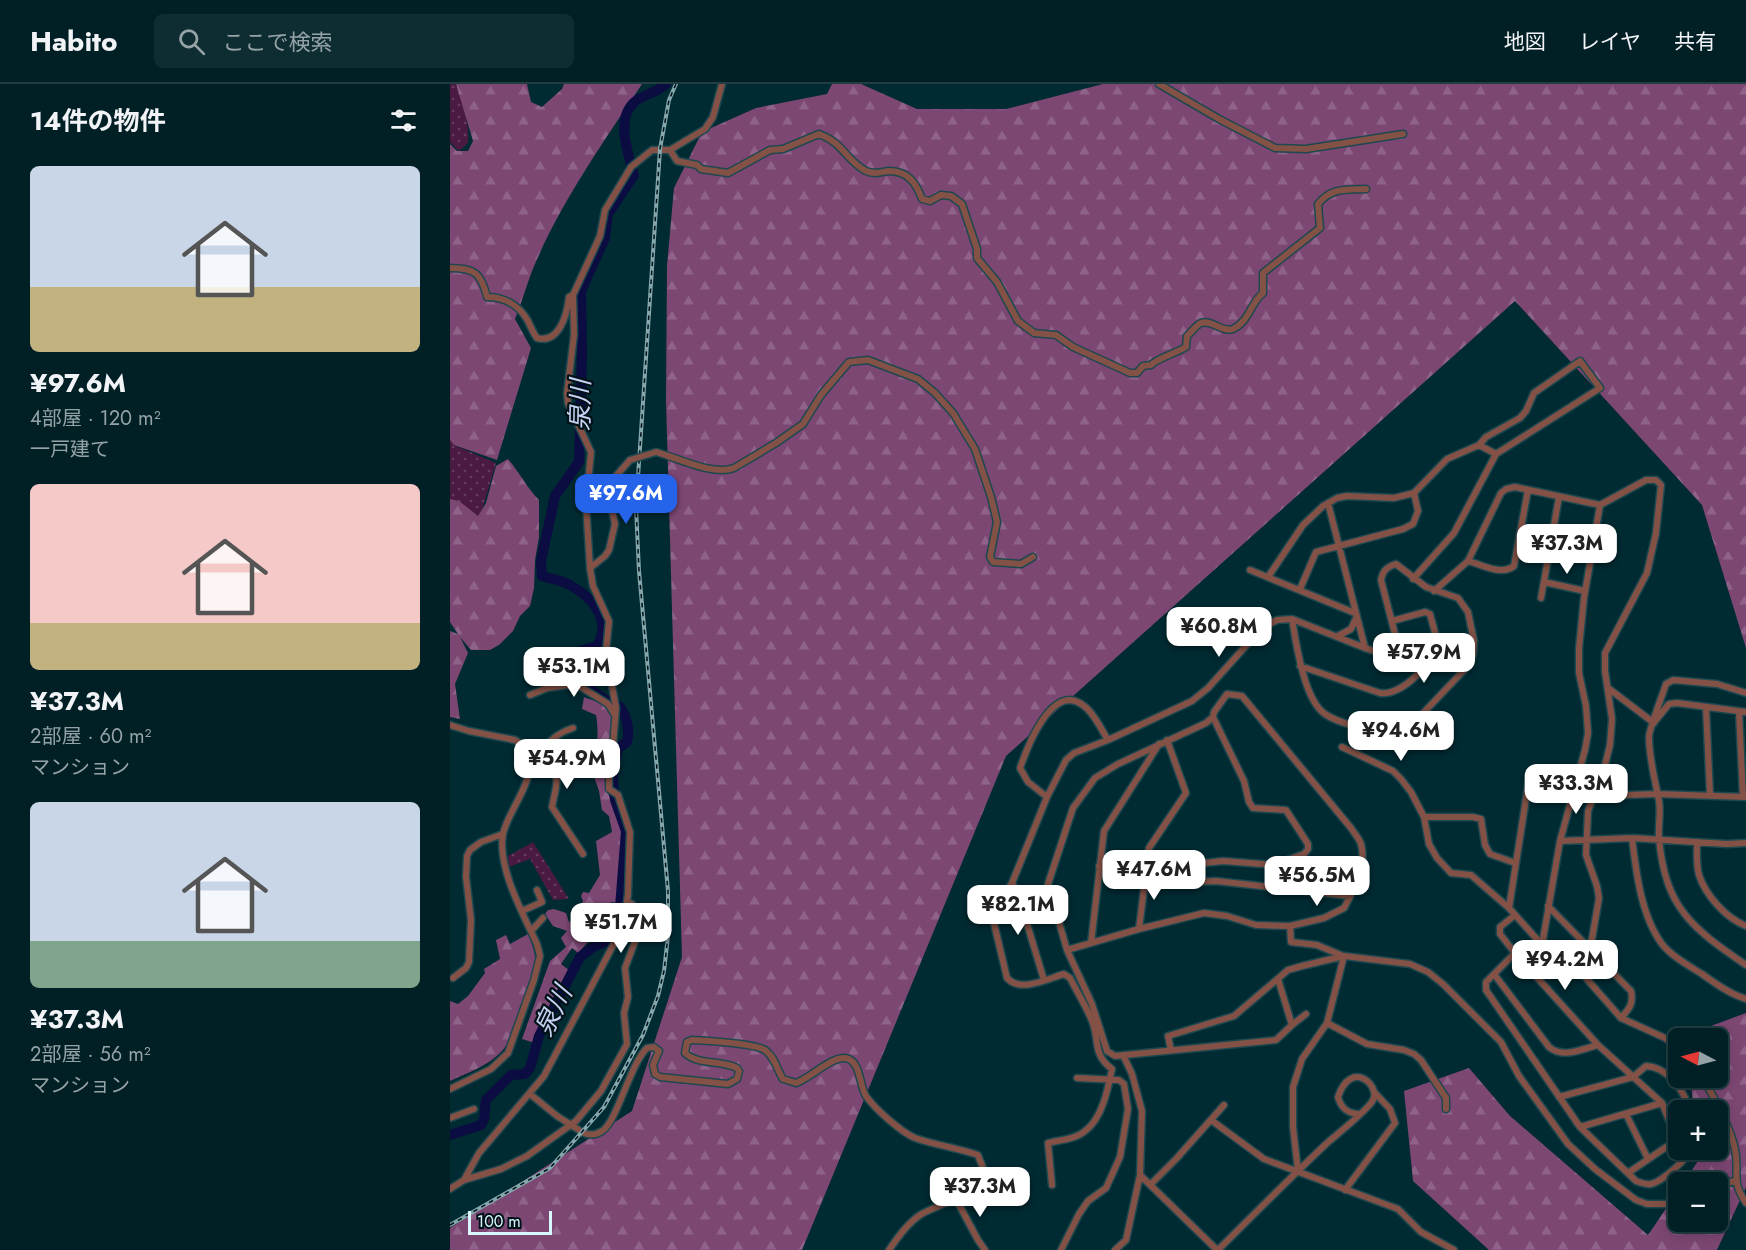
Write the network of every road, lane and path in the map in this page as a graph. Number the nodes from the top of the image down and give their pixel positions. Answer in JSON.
{"nodes":[{"id":1,"x":722,"y":84,"type":"edge"},
{"id":2,"x":1159,"y":84,"type":"edge"},
{"id":3,"x":1403,"y":134,"type":"dead end"},
{"id":4,"x":670,"y":150,"type":"junction"},
{"id":5,"x":1366,"y":189,"type":"dead end"},
{"id":6,"x":450,"y":268,"type":"edge"},
{"id":7,"x":573,"y":296,"type":"junction"},
{"id":8,"x":1479,"y":445,"type":"junction"},
{"id":9,"x":1496,"y":454,"type":"junction"},
{"id":10,"x":1528,"y":490,"type":"junction"},
{"id":11,"x":1414,"y":493,"type":"junction"},
{"id":12,"x":1559,"y":497,"type":"junction"},
{"id":13,"x":1328,"y":503,"type":"junction"},
{"id":14,"x":1600,"y":505,"type":"junction"},
{"id":15,"x":1340,"y":546,"type":"junction"},
{"id":16,"x":1033,"y":557,"type":"dead end"},
{"id":17,"x":1468,"y":561,"type":"junction"},
{"id":18,"x":590,"y":568,"type":"junction"},
{"id":19,"x":1250,"y":570,"type":"dead end"},
{"id":20,"x":1268,"y":577,"type":"junction"},
{"id":21,"x":1413,"y":579,"type":"junction"},
{"id":22,"x":1544,"y":582,"type":"junction"},
{"id":23,"x":1300,"y":589,"type":"junction"},
{"id":24,"x":1434,"y":591,"type":"junction"},
{"id":25,"x":1585,"y":591,"type":"junction"},
{"id":26,"x":1541,"y":598,"type":"dead end"},
{"id":27,"x":1356,"y":615,"type":"junction"},
{"id":28,"x":1292,"y":619,"type":"junction"},
{"id":29,"x":1392,"y":621,"type":"junction"},
{"id":30,"x":1337,"y":637,"type":"junction"},
{"id":31,"x":1365,"y":648,"type":"junction"},
{"id":32,"x":1300,"y":666,"type":"junction"},
{"id":33,"x":1608,"y":688,"type":"junction"},
{"id":34,"x":1746,"y":693,"type":"edge"},
{"id":35,"x":530,"y":695,"type":"dead end"},
{"id":36,"x":1706,"y":708,"type":"junction"},
{"id":37,"x":1743,"y":712,"type":"edge"},
{"id":38,"x":616,"y":716,"type":"junction"},
{"id":39,"x":1214,"y":717,"type":"junction"},
{"id":40,"x":1654,"y":723,"type":"junction"},
{"id":41,"x":450,"y":725,"type":"edge"},
{"id":42,"x":573,"y":728,"type":"dead end"},
{"id":43,"x":1108,"y":740,"type":"junction"},
{"id":44,"x":1167,"y":740,"type":"junction"},
{"id":45,"x":1159,"y":744,"type":"junction"},
{"id":46,"x":1342,"y":747,"type":"dead end"},
{"id":47,"x":531,"y":759,"type":"junction"},
{"id":48,"x":1530,"y":773,"type":"dead end"},
{"id":49,"x":1657,"y":794,"type":"junction"},
{"id":50,"x":1710,"y":795,"type":"junction"},
{"id":51,"x":1594,"y":796,"type":"junction"},
{"id":52,"x":1047,"y":797,"type":"junction"},
{"id":53,"x":1744,"y":797,"type":"edge"},
{"id":54,"x":1424,"y":817,"type":"junction"},
{"id":55,"x":503,"y":834,"type":"junction"},
{"id":56,"x":1632,"y":837,"type":"junction"},
{"id":57,"x":1659,"y":838,"type":"junction"},
{"id":58,"x":1586,"y":840,"type":"junction"},
{"id":59,"x":1560,"y":841,"type":"junction"},
{"id":60,"x":1697,"y":842,"type":"junction"},
{"id":61,"x":1746,"y":843,"type":"edge"},
{"id":62,"x":583,"y":854,"type":"dead end"},
{"id":63,"x":1515,"y":863,"type":"junction"},
{"id":64,"x":1100,"y":866,"type":"junction"},
{"id":65,"x":1146,"y":871,"type":"junction"},
{"id":66,"x":1194,"y":882,"type":"dead end"},
{"id":67,"x":1012,"y":883,"type":"junction"},
{"id":68,"x":537,"y":890,"type":"dead end"},
{"id":69,"x":1350,"y":896,"type":"junction"},
{"id":70,"x":627,"y":902,"type":"junction"},
{"id":71,"x":1548,"y":906,"type":"junction"},
{"id":72,"x":1509,"y":908,"type":"junction"},
{"id":73,"x":522,"y":911,"type":"junction"},
{"id":74,"x":1515,"y":915,"type":"junction"},
{"id":75,"x":543,"y":918,"type":"dead end"},
{"id":76,"x":1290,"y":926,"type":"junction"},
{"id":77,"x":1746,"y":926,"type":"edge"},
{"id":78,"x":1139,"y":929,"type":"junction"},
{"id":79,"x":531,"y":931,"type":"junction"},
{"id":80,"x":1091,"y":943,"type":"junction"},
{"id":81,"x":1542,"y":945,"type":"junction"},
{"id":82,"x":1588,"y":946,"type":"junction"},
{"id":83,"x":1067,"y":950,"type":"junction"},
{"id":84,"x":1515,"y":953,"type":"junction"},
{"id":85,"x":1344,"y":956,"type":"junction"},
{"id":86,"x":1746,"y":965,"type":"edge"},
{"id":87,"x":1494,"y":974,"type":"junction"},
{"id":88,"x":453,"y":978,"type":"dead end"},
{"id":89,"x":1278,"y":979,"type":"junction"},
{"id":90,"x":1044,"y":980,"type":"junction"},
{"id":91,"x":1746,"y":999,"type":"edge"},
{"id":92,"x":1306,"y":1014,"type":"dead end"},
{"id":93,"x":1621,"y":1018,"type":"junction"},
{"id":94,"x":1328,"y":1023,"type":"junction"},
{"id":95,"x":1292,"y":1025,"type":"junction"},
{"id":96,"x":1668,"y":1040,"type":"edge"},
{"id":97,"x":1598,"y":1045,"type":"junction"},
{"id":98,"x":1171,"y":1050,"type":"junction"},
{"id":99,"x":1123,"y":1055,"type":"junction"},
{"id":100,"x":1633,"y":1077,"type":"junction"},
{"id":101,"x":1077,"y":1078,"type":"dead end"},
{"id":102,"x":1110,"y":1079,"type":"junction"},
{"id":103,"x":1708,"y":1088,"type":"edge"},
{"id":104,"x":450,"y":1089,"type":"edge"},
{"id":105,"x":1375,"y":1093,"type":"junction"},
{"id":106,"x":530,"y":1094,"type":"junction"},
{"id":107,"x":1559,"y":1097,"type":"junction"},
{"id":108,"x":1686,"y":1100,"type":"edge"},
{"id":109,"x":1662,"y":1103,"type":"junction"},
{"id":110,"x":1224,"y":1105,"type":"dead end"},
{"id":111,"x":474,"y":1109,"type":"dead end"},
{"id":112,"x":1446,"y":1109,"type":"dead end"},
{"id":113,"x":1358,"y":1114,"type":"junction"},
{"id":114,"x":1626,"y":1114,"type":"junction"},
{"id":115,"x":450,"y":1119,"type":"edge"},
{"id":116,"x":1211,"y":1120,"type":"junction"},
{"id":117,"x":571,"y":1126,"type":"junction"},
{"id":118,"x":1580,"y":1127,"type":"junction"},
{"id":119,"x":1648,"y":1159,"type":"junction"},
{"id":120,"x":1683,"y":1160,"type":"edge"},
{"id":121,"x":1298,"y":1171,"type":"junction"},
{"id":122,"x":1628,"y":1173,"type":"junction"},
{"id":123,"x":1140,"y":1175,"type":"junction"},
{"id":124,"x":464,"y":1180,"type":"junction"},
{"id":125,"x":1735,"y":1181,"type":"junction"},
{"id":126,"x":1728,"y":1183,"type":"edge"},
{"id":127,"x":1052,"y":1185,"type":"dead end"},
{"id":128,"x":1150,"y":1185,"type":"junction"},
{"id":129,"x":450,"y":1189,"type":"edge"},
{"id":130,"x":1345,"y":1190,"type":"junction"},
{"id":131,"x":956,"y":1199,"type":"junction"},
{"id":132,"x":1746,"y":1203,"type":"edge"},
{"id":133,"x":1668,"y":1204,"type":"edge"},
{"id":134,"x":889,"y":1250,"type":"edge"},
{"id":135,"x":985,"y":1250,"type":"edge"},
{"id":136,"x":1061,"y":1250,"type":"edge"},
{"id":137,"x":1115,"y":1250,"type":"edge"},
{"id":138,"x":1218,"y":1250,"type":"edge"},
{"id":139,"x":1454,"y":1250,"type":"edge"}],
"edges":[{"from":1,"to":4,"type":"street"},
{"from":2,"to":3,"type":"street"},
{"from":4,"to":5,"type":"street"},
{"from":4,"to":7,"type":"street"},
{"from":6,"to":7,"type":"street"},
{"from":7,"to":18,"type":"street"},
{"from":8,"to":9,"type":"street"},
{"from":8,"to":9,"type":"street"},
{"from":8,"to":11,"type":"street"},
{"from":9,"to":21,"type":"street"},
{"from":10,"to":12,"type":"street"},
{"from":10,"to":17,"type":"street"},
{"from":10,"to":17,"type":"street"},
{"from":11,"to":13,"type":"street"},
{"from":11,"to":15,"type":"street"},
{"from":12,"to":14,"type":"street"},
{"from":12,"to":22,"type":"street"},
{"from":13,"to":15,"type":"street"},
{"from":13,"to":20,"type":"street"},
{"from":14,"to":25,"type":"street"},
{"from":14,"to":33,"type":"street"},
{"from":15,"to":23,"type":"street"},
{"from":15,"to":27,"type":"street"},
{"from":16,"to":18,"type":"street","bridge":true},
{"from":17,"to":24,"type":"street"},
{"from":18,"to":38,"type":"street"},
{"from":19,"to":20,"type":"street"},
{"from":20,"to":23,"type":"street"},
{"from":21,"to":24,"type":"street"},
{"from":21,"to":29,"type":"street"},
{"from":22,"to":25,"type":"street"},
{"from":22,"to":26,"type":"street"},
{"from":23,"to":27,"type":"street"},
{"from":24,"to":32,"type":"street"},
{"from":25,"to":59,"type":"street"},
{"from":27,"to":30,"type":"street"},
{"from":27,"to":31,"type":"street"},
{"from":28,"to":30,"type":"street"},
{"from":28,"to":32,"type":"street"},
{"from":28,"to":43,"type":"street"},
{"from":29,"to":31,"type":"street"},
{"from":29,"to":32,"type":"street"},
{"from":30,"to":31,"type":"street"},
{"from":33,"to":40,"type":"street"},
{"from":33,"to":51,"type":"street"},
{"from":34,"to":40,"type":"street"},
{"from":35,"to":38,"type":"street"},
{"from":36,"to":37,"type":"street"},
{"from":36,"to":40,"type":"street"},
{"from":36,"to":50,"type":"street"},
{"from":37,"to":53,"type":"street"},
{"from":38,"to":70,"type":"street"},
{"from":39,"to":44,"type":"street"},
{"from":39,"to":65,"type":"street"},
{"from":39,"to":69,"type":"street"},
{"from":40,"to":49,"type":"street"},
{"from":41,"to":47,"type":"street"},
{"from":42,"to":47,"type":"street"},
{"from":43,"to":52,"type":"street"},
{"from":43,"to":52,"type":"street"},
{"from":44,"to":45,"type":"street"},
{"from":44,"to":65,"type":"street"},
{"from":45,"to":64,"type":"street"},
{"from":45,"to":83,"type":"street"},
{"from":46,"to":54,"type":"street"},
{"from":47,"to":55,"type":"street"},
{"from":47,"to":62,"type":"street"},
{"from":48,"to":63,"type":"street"},
{"from":49,"to":50,"type":"street"},
{"from":49,"to":51,"type":"street"},
{"from":49,"to":57,"type":"street"},
{"from":50,"to":53,"type":"street"},
{"from":51,"to":58,"type":"street"},
{"from":52,"to":67,"type":"street"},
{"from":54,"to":63,"type":"street"},
{"from":54,"to":72,"type":"street"},
{"from":55,"to":73,"type":"street"},
{"from":55,"to":88,"type":"street"},
{"from":56,"to":57,"type":"street"},
{"from":56,"to":58,"type":"street"},
{"from":56,"to":91,"type":"street"},
{"from":57,"to":60,"type":"street"},
{"from":57,"to":86,"type":"street"},
{"from":58,"to":59,"type":"street"},
{"from":58,"to":82,"type":"street"},
{"from":59,"to":71,"type":"street"},
{"from":60,"to":61,"type":"street"},
{"from":60,"to":77,"type":"street"},
{"from":63,"to":72,"type":"street"},
{"from":64,"to":65,"type":"street"},
{"from":64,"to":80,"type":"street"},
{"from":65,"to":78,"type":"street"},
{"from":66,"to":69,"type":"street"},
{"from":67,"to":90,"type":"street"},
{"from":67,"to":90,"type":"street"},
{"from":68,"to":73,"type":"street"},
{"from":69,"to":76,"type":"street"},
{"from":70,"to":106,"type":"street"},
{"from":70,"to":117,"type":"street"},
{"from":71,"to":81,"type":"street"},
{"from":71,"to":82,"type":"street"},
{"from":72,"to":74,"type":"street"},
{"from":73,"to":79,"type":"street"},
{"from":74,"to":81,"type":"street"},
{"from":74,"to":84,"type":"street"},
{"from":75,"to":79,"type":"street"},
{"from":76,"to":78,"type":"street"},
{"from":76,"to":85,"type":"street"},
{"from":78,"to":80,"type":"street"},
{"from":79,"to":104,"type":"street"},
{"from":80,"to":83,"type":"street"},
{"from":81,"to":93,"type":"street"},
{"from":82,"to":93,"type":"street"},
{"from":83,"to":99,"type":"street"},
{"from":84,"to":87,"type":"street"},
{"from":84,"to":97,"type":"street"},
{"from":85,"to":89,"type":"street"},
{"from":85,"to":94,"type":"street"},
{"from":85,"to":133,"type":"street"},
{"from":87,"to":97,"type":"street"},
{"from":87,"to":107,"type":"street"},
{"from":89,"to":95,"type":"street"},
{"from":89,"to":98,"type":"street"},
{"from":90,"to":102,"type":"street"},
{"from":92,"to":95,"type":"street"},
{"from":93,"to":96,"type":"street"},
{"from":94,"to":112,"type":"street"},
{"from":94,"to":121,"type":"street"},
{"from":95,"to":98,"type":"street"},
{"from":97,"to":100,"type":"street"},
{"from":98,"to":99,"type":"street"},
{"from":99,"to":123,"type":"street"},
{"from":100,"to":107,"type":"street"},
{"from":100,"to":108,"type":"street"},
{"from":100,"to":109,"type":"street"},
{"from":101,"to":102,"type":"street"},
{"from":102,"to":127,"type":"street"},
{"from":102,"to":136,"type":"street"},
{"from":103,"to":125,"type":"street"},
{"from":105,"to":113,"type":"street"},
{"from":105,"to":113,"type":"street"},
{"from":105,"to":130,"type":"street"},
{"from":106,"to":117,"type":"street"},
{"from":106,"to":124,"type":"street"},
{"from":107,"to":118,"type":"street"},
{"from":109,"to":114,"type":"street"},
{"from":109,"to":119,"type":"street"},
{"from":110,"to":116,"type":"street"},
{"from":111,"to":115,"type":"street"},
{"from":113,"to":121,"type":"street"},
{"from":114,"to":118,"type":"street"},
{"from":114,"to":119,"type":"street"},
{"from":116,"to":121,"type":"street"},
{"from":116,"to":128,"type":"street"},
{"from":117,"to":124,"type":"street"},
{"from":117,"to":131,"type":"street"},
{"from":118,"to":122,"type":"street"},
{"from":119,"to":122,"type":"street"},
{"from":120,"to":122,"type":"street"},
{"from":121,"to":130,"type":"street"},
{"from":121,"to":138,"type":"street"},
{"from":123,"to":128,"type":"street"},
{"from":123,"to":137,"type":"street"},
{"from":124,"to":129,"type":"street"},
{"from":125,"to":126,"type":"street"},
{"from":125,"to":132,"type":"street"},
{"from":128,"to":138,"type":"street"},
{"from":130,"to":139,"type":"street"},
{"from":131,"to":134,"type":"street"},
{"from":131,"to":135,"type":"street"}]}
